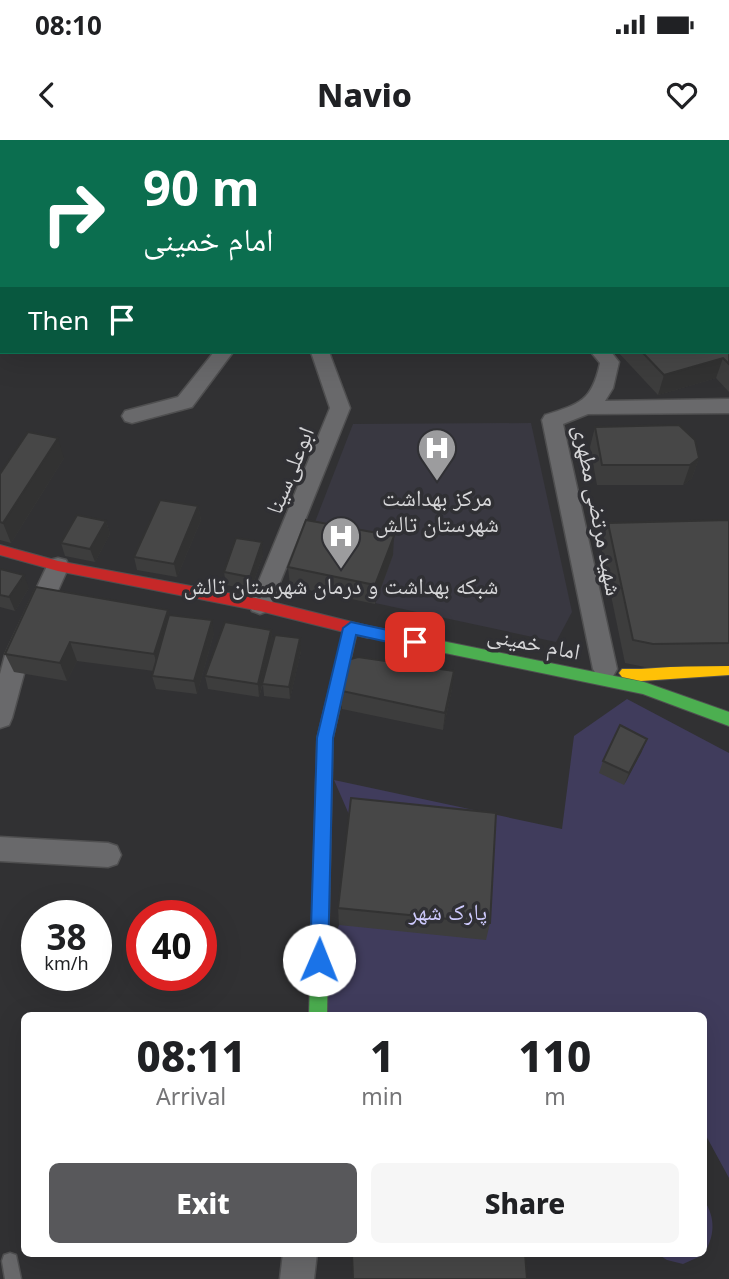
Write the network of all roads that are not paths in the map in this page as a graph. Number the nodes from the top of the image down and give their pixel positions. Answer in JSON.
{"nodes":[{"id":1,"x":222,"y":354,"type":"edge"},
{"id":2,"x":321,"y":354,"type":"edge"},
{"id":3,"x":602,"y":354,"type":"edge"},
{"id":4,"x":729,"y":406,"type":"edge"},
{"id":5,"x":589,"y":408,"type":"junction"},
{"id":6,"x":132,"y":416,"type":"dead end"},
{"id":7,"x":0,"y":550,"type":"edge"},
{"id":8,"x":58,"y":566,"type":"junction"},
{"id":9,"x":260,"y":605,"type":"junction"},
{"id":10,"x":326,"y":621,"type":"junction"},
{"id":11,"x":351,"y":628,"type":"junction"},
{"id":12,"x":605,"y":669,"type":"junction"},
{"id":13,"x":729,"y":669,"type":"edge"},
{"id":14,"x":0,"y":718,"type":"edge"},
{"id":15,"x":729,"y":719,"type":"edge"},
{"id":16,"x":0,"y":849,"type":"edge"},
{"id":17,"x":108,"y":855,"type":"dead end"},
{"id":18,"x":318,"y":1012,"type":"edge"},
{"id":19,"x":300,"y":1257,"type":"edge"},
{"id":20,"x":10,"y":1261,"type":"dead end"},
{"id":21,"x":13,"y":1279,"type":"edge"},
{"id":22,"x":298,"y":1279,"type":"edge"}],
"edges":[{"from":1,"to":6,"type":"street"},
{"from":2,"to":9,"type":"street","name":"ابوعلی‌سینا"},
{"from":3,"to":5,"type":"street","name":"شهید مرتضی مطهری"},
{"from":4,"to":5,"type":"street"},
{"from":5,"to":12,"type":"street","name":"شهید مرتضی مطهری"},
{"from":7,"to":8,"type":"main road","name":"امام خمینی"},
{"from":8,"to":9,"type":"main road","name":"امام خمینی"},
{"from":8,"to":14,"type":"street"},
{"from":9,"to":10,"type":"main road","name":"امام خمینی"},
{"from":10,"to":11,"type":"main road","name":"امام خمینی"},
{"from":10,"to":12,"type":"main road","name":"امام خمینی"},
{"from":11,"to":15,"type":"main road","name":"امام خمینی"},
{"from":11,"to":18,"type":"main road"},
{"from":12,"to":13,"type":"main road","name":"امام خمینی"},
{"from":16,"to":17,"type":"street"},
{"from":19,"to":22,"type":"street"},
{"from":20,"to":21,"type":"lane"}]}
